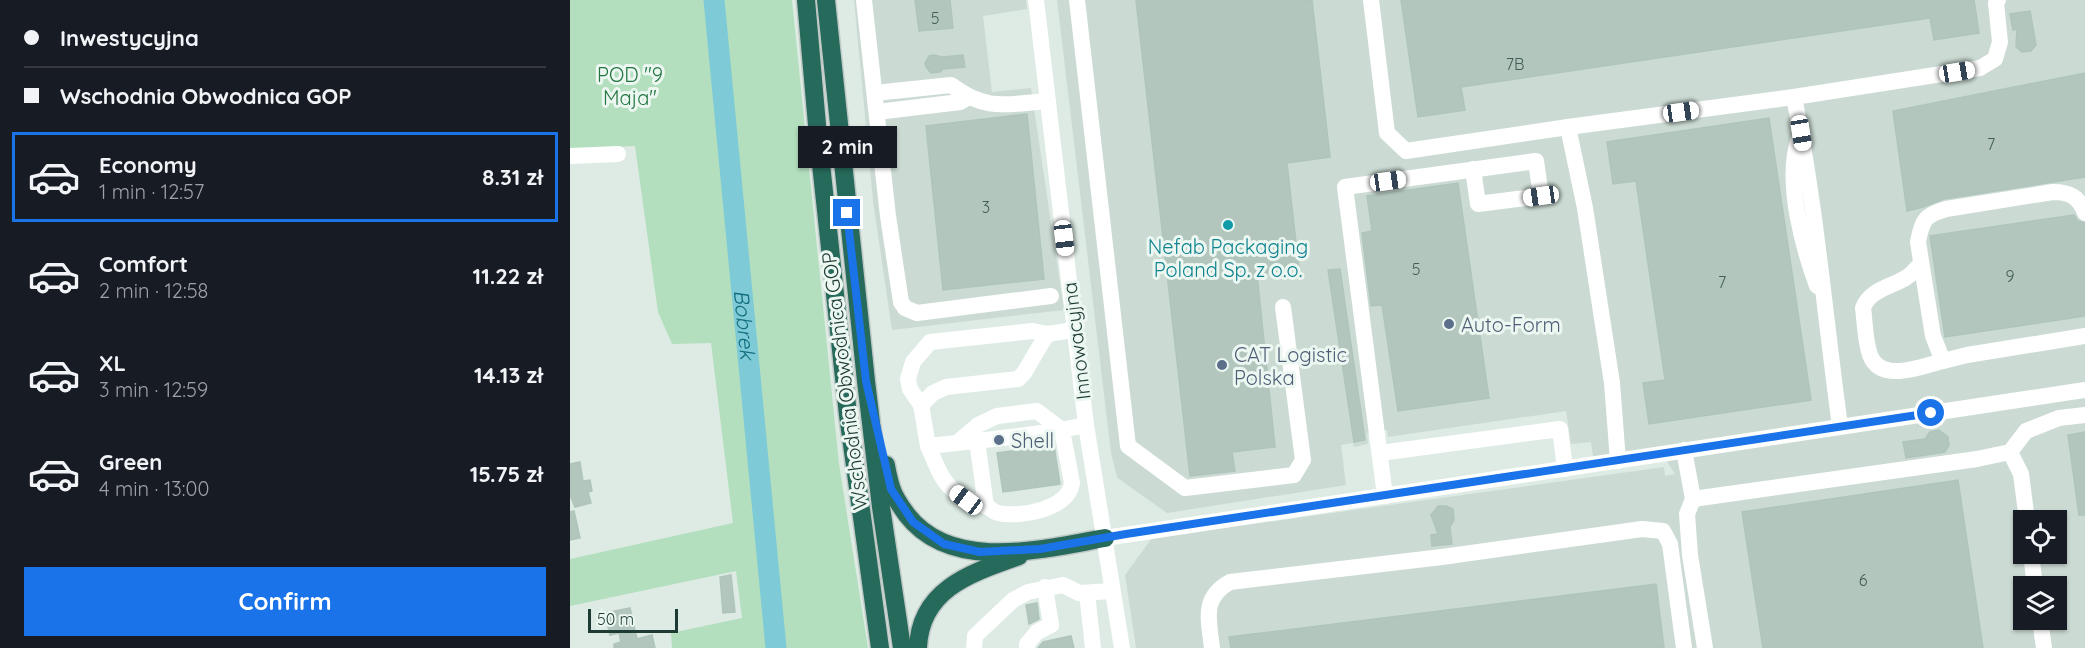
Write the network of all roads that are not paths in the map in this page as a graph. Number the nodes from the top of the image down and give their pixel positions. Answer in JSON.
{"nodes":[{"id":1,"x":806,"y":0,"type":"edge"},
{"id":2,"x":825,"y":0,"type":"edge"},
{"id":3,"x":864,"y":0,"type":"edge"},
{"id":4,"x":1036,"y":0,"type":"edge"},
{"id":5,"x":1077,"y":0,"type":"edge"},
{"id":6,"x":1371,"y":0,"type":"edge"},
{"id":7,"x":1998,"y":0,"type":"edge"},
{"id":8,"x":875,"y":93,"type":"junction"},
{"id":9,"x":1794,"y":97,"type":"junction"},
{"id":10,"x":967,"y":98,"type":"junction"},
{"id":11,"x":1047,"y":101,"type":"junction"},
{"id":12,"x":877,"y":112,"type":"junction"},
{"id":13,"x":1568,"y":127,"type":"junction"},
{"id":14,"x":618,"y":154,"type":"dead end"},
{"id":15,"x":570,"y":156,"type":"edge"},
{"id":16,"x":1473,"y":169,"type":"dead end"},
{"id":17,"x":2085,"y":213,"type":"edge"},
{"id":18,"x":1921,"y":263,"type":"junction"},
{"id":19,"x":1051,"y":296,"type":"dead end"},
{"id":20,"x":1283,"y":307,"type":"dead end"},
{"id":21,"x":1074,"y":330,"type":"junction"},
{"id":22,"x":1047,"y":334,"type":"junction"},
{"id":23,"x":2085,"y":336,"type":"edge"},
{"id":24,"x":1943,"y":361,"type":"junction"},
{"id":25,"x":866,"y":381,"type":"junction"},
{"id":26,"x":2085,"y":390,"type":"edge"},
{"id":27,"x":921,"y":405,"type":"junction"},
{"id":28,"x":2085,"y":415,"type":"edge"},
{"id":29,"x":1086,"y":425,"type":"junction"},
{"id":30,"x":1840,"y":426,"type":"junction"},
{"id":31,"x":1062,"y":430,"type":"junction"},
{"id":32,"x":977,"y":441,"type":"junction"},
{"id":33,"x":958,"y":442,"type":"junction"},
{"id":34,"x":928,"y":446,"type":"junction"},
{"id":35,"x":1684,"y":450,"type":"junction"},
{"id":36,"x":2010,"y":452,"type":"junction"},
{"id":37,"x":1380,"y":453,"type":"junction"},
{"id":38,"x":1617,"y":461,"type":"junction"},
{"id":39,"x":1565,"y":469,"type":"junction"},
{"id":40,"x":1385,"y":496,"type":"junction"},
{"id":41,"x":1693,"y":499,"type":"junction"},
{"id":42,"x":986,"y":506,"type":"junction"},
{"id":43,"x":2025,"y":510,"type":"edge"},
{"id":44,"x":1104,"y":538,"type":"junction"},
{"id":45,"x":1040,"y":549,"type":"junction"},
{"id":46,"x":1045,"y":587,"type":"junction"},
{"id":47,"x":1112,"y":591,"type":"junction"},
{"id":48,"x":1087,"y":593,"type":"junction"},
{"id":49,"x":2041,"y":630,"type":"edge"},
{"id":50,"x":880,"y":648,"type":"edge"},
{"id":51,"x":902,"y":648,"type":"edge"},
{"id":52,"x":918,"y":648,"type":"edge"},
{"id":53,"x":974,"y":648,"type":"edge"},
{"id":54,"x":1027,"y":648,"type":"edge"},
{"id":55,"x":1094,"y":648,"type":"edge"},
{"id":56,"x":1122,"y":648,"type":"edge"},
{"id":57,"x":1212,"y":648,"type":"edge"},
{"id":58,"x":1684,"y":648,"type":"edge"},
{"id":59,"x":1705,"y":648,"type":"edge"},
{"id":60,"x":2044,"y":648,"type":"edge"}],
"edges":[{"from":1,"to":50,"type":"highway","name":"Wschodnia Obwodnica GOP"},
{"from":2,"to":25,"type":"highway","name":"Wschodnia Obwodnica GOP"},
{"from":3,"to":8,"type":"street"},
{"from":4,"to":11,"type":"street","name":"Innowacyjna"},
{"from":5,"to":20,"type":"street"},
{"from":6,"to":13,"type":"street"},
{"from":7,"to":9,"type":"street"},
{"from":8,"to":10,"type":"street"},
{"from":8,"to":12,"type":"street"},
{"from":9,"to":13,"type":"street"},
{"from":9,"to":30,"type":"street"},
{"from":10,"to":11,"type":"street"},
{"from":10,"to":12,"type":"street"},
{"from":11,"to":21,"type":"street","name":"Innowacyjna"},
{"from":12,"to":19,"type":"street"},
{"from":13,"to":38,"type":"street"},
{"from":14,"to":15,"type":"street"},
{"from":16,"to":37,"type":"street"},
{"from":17,"to":18,"type":"street"},
{"from":18,"to":24,"type":"street"},
{"from":18,"to":24,"type":"street"},
{"from":21,"to":22,"type":"street"},
{"from":21,"to":29,"type":"street","name":"Innowacyjna"},
{"from":22,"to":27,"type":"street"},
{"from":22,"to":27,"type":"street"},
{"from":23,"to":24,"type":"street"},
{"from":25,"to":45,"type":"highway"},
{"from":25,"to":51,"type":"highway","name":"Wschodnia Obwodnica GOP"},
{"from":26,"to":30,"type":"street"},
{"from":27,"to":34,"type":"street"},
{"from":28,"to":36,"type":"street"},
{"from":29,"to":31,"type":"street"},
{"from":29,"to":44,"type":"street","name":"Innowacyjna"},
{"from":30,"to":35,"type":"street"},
{"from":31,"to":32,"type":"street"},
{"from":31,"to":33,"type":"street"},
{"from":31,"to":42,"type":"street"},
{"from":32,"to":33,"type":"street"},
{"from":32,"to":42,"type":"street"},
{"from":33,"to":34,"type":"street"},
{"from":34,"to":42,"type":"street"},
{"from":35,"to":38,"type":"street"},
{"from":35,"to":41,"type":"street"},
{"from":36,"to":41,"type":"street"},
{"from":36,"to":43,"type":"street"},
{"from":37,"to":39,"type":"street"},
{"from":37,"to":40,"type":"street"},
{"from":38,"to":39,"type":"street"},
{"from":39,"to":40,"type":"street"},
{"from":40,"to":44,"type":"street"},
{"from":41,"to":59,"type":"street"},
{"from":44,"to":45,"type":"highway"},
{"from":44,"to":47,"type":"street","name":"Innowacyjna"},
{"from":45,"to":52,"type":"highway"},
{"from":46,"to":48,"type":"street"},
{"from":46,"to":53,"type":"street"},
{"from":46,"to":54,"type":"street"},
{"from":47,"to":48,"type":"street"},
{"from":47,"to":56,"type":"street","name":"Innowacyjna"},
{"from":48,"to":55,"type":"street"},
{"from":49,"to":60,"type":"street"},
{"from":57,"to":58,"type":"street"}]}
